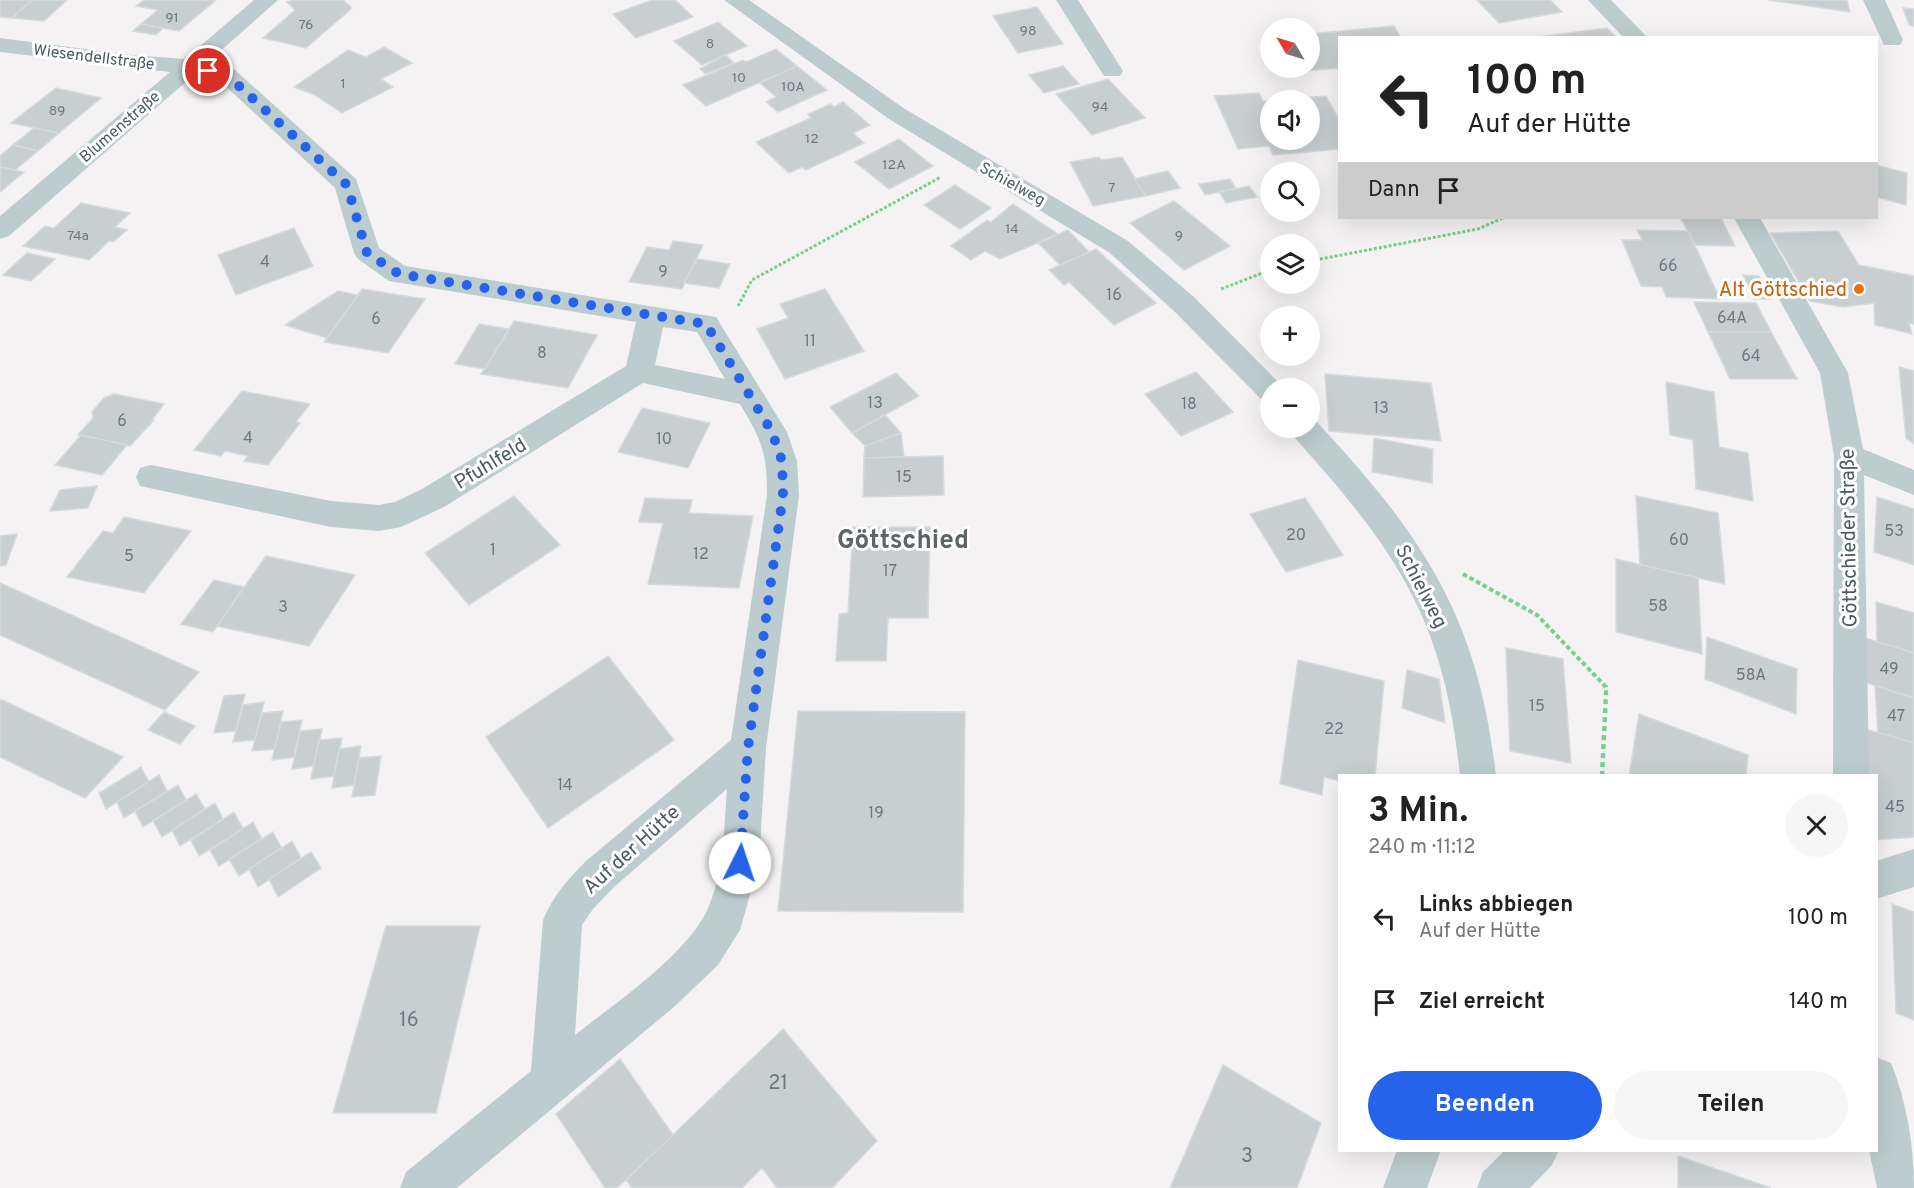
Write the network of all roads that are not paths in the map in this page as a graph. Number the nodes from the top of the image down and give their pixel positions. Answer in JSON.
{"nodes":[{"id":1,"x":267,"y":0,"type":"edge"},
{"id":2,"x":735,"y":0,"type":"edge"},
{"id":3,"x":1067,"y":0,"type":"edge"},
{"id":4,"x":1599,"y":0,"type":"edge"},
{"id":5,"x":1874,"y":0,"type":"edge"},
{"id":6,"x":1635,"y":36,"type":"edge"},
{"id":7,"x":1892,"y":40,"type":"dead end"},
{"id":8,"x":0,"y":45,"type":"edge"},
{"id":9,"x":189,"y":66,"type":"junction"},
{"id":10,"x":1112,"y":71,"type":"dead end"},
{"id":11,"x":1748,"y":219,"type":"edge"},
{"id":12,"x":0,"y":230,"type":"edge"},
{"id":13,"x":652,"y":315,"type":"junction"},
{"id":14,"x":639,"y":372,"type":"junction"},
{"id":15,"x":1260,"y":380,"type":"edge"},
{"id":16,"x":748,"y":395,"type":"junction"},
{"id":17,"x":1313,"y":438,"type":"edge"},
{"id":18,"x":1849,"y":456,"type":"junction"},
{"id":19,"x":151,"y":477,"type":"dead end"},
{"id":20,"x":1914,"y":483,"type":"edge"},
{"id":21,"x":748,"y":748,"type":"junction"},
{"id":22,"x":1478,"y":774,"type":"edge"},
{"id":23,"x":1851,"y":774,"type":"edge"},
{"id":24,"x":1914,"y":868,"type":"edge"},
{"id":25,"x":1878,"y":879,"type":"edge"},
{"id":26,"x":551,"y":1083,"type":"junction"},
{"id":27,"x":1878,"y":1088,"type":"edge"},
{"id":28,"x":1418,"y":1152,"type":"edge"},
{"id":29,"x":1535,"y":1152,"type":"edge"},
{"id":30,"x":423,"y":1188,"type":"edge"},
{"id":31,"x":1405,"y":1188,"type":"edge"},
{"id":32,"x":1499,"y":1188,"type":"edge"},
{"id":33,"x":1899,"y":1188,"type":"edge"}],
"edges":[{"from":1,"to":9,"type":"street","name":"Blumenstraße"},
{"from":2,"to":15,"type":"street","name":"Schielweg"},
{"from":3,"to":10,"type":"street"},
{"from":4,"to":6,"type":"street"},
{"from":5,"to":7,"type":"street"},
{"from":8,"to":9,"type":"street","name":"Wiesendellstraße"},
{"from":9,"to":12,"type":"street","name":"Blumenstraße"},
{"from":9,"to":13,"type":"street"},
{"from":11,"to":18,"type":"street","name":"Göttschieder Straße"},
{"from":13,"to":14,"type":"street"},
{"from":13,"to":16,"type":"street"},
{"from":14,"to":16,"type":"street"},
{"from":14,"to":19,"type":"street","name":"Pfuhlfeld"},
{"from":16,"to":21,"type":"street"},
{"from":17,"to":22,"type":"street","name":"Schielweg"},
{"from":18,"to":20,"type":"street"},
{"from":18,"to":23,"type":"street","name":"Göttschieder Straße"},
{"from":21,"to":26,"type":"street"},
{"from":21,"to":26,"type":"street","name":"Auf der Hütte"},
{"from":24,"to":25,"type":"street"},
{"from":26,"to":30,"type":"street"},
{"from":27,"to":33,"type":"street"},
{"from":28,"to":31,"type":"street"},
{"from":29,"to":32,"type":"street"}]}
